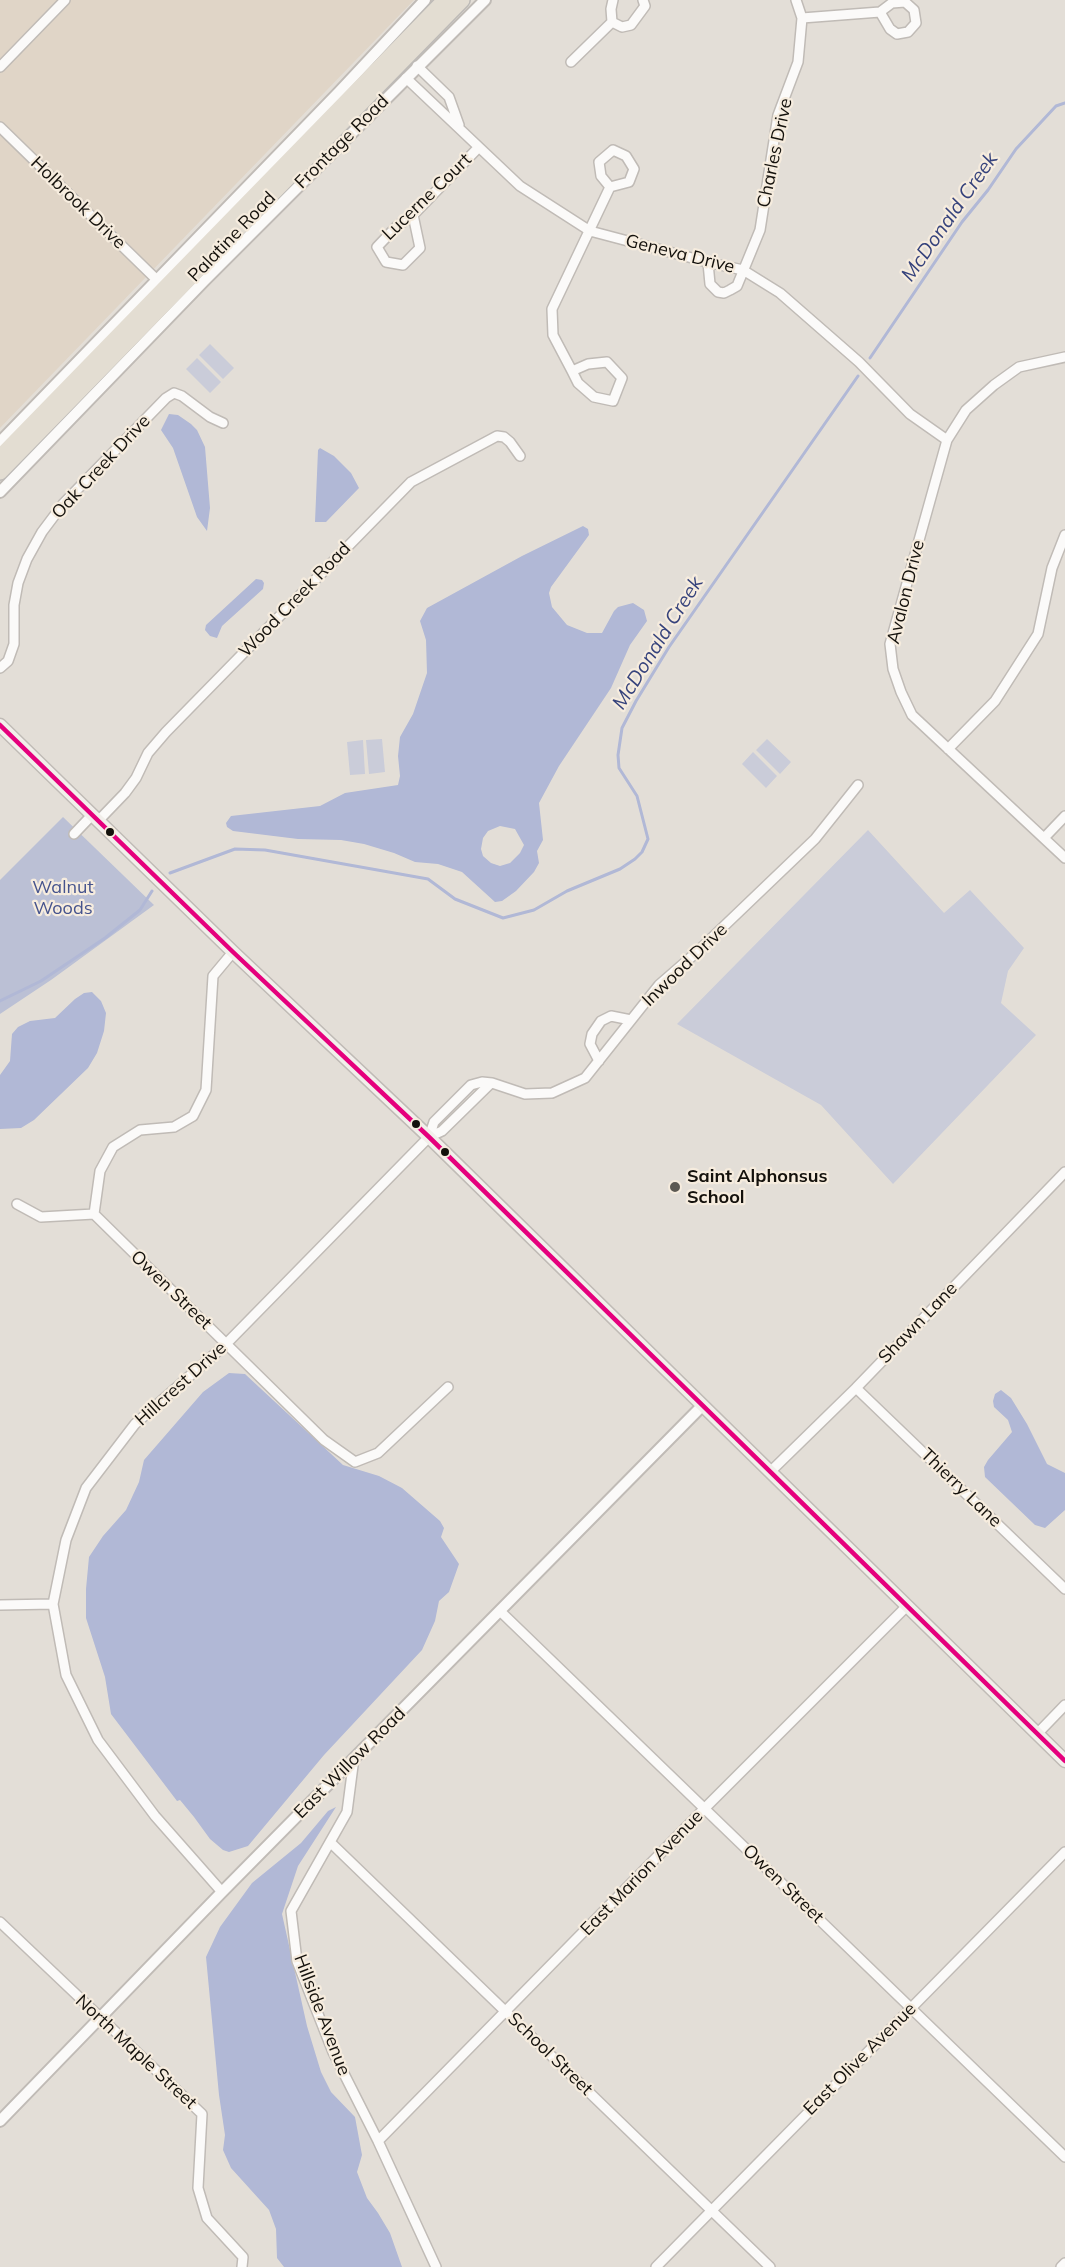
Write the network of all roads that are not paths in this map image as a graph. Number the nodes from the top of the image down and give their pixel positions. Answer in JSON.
{"nodes":[{"id":1,"x":65,"y":0,"type":"edge"},
{"id":2,"x":425,"y":0,"type":"edge"},
{"id":3,"x":446,"y":0,"type":"edge"},
{"id":4,"x":462,"y":0,"type":"edge"},
{"id":5,"x":485,"y":0,"type":"edge"},
{"id":6,"x":644,"y":0,"type":"edge"},
{"id":7,"x":796,"y":0,"type":"edge"},
{"id":8,"x":612,"y":5,"type":"edge"},
{"id":9,"x":880,"y":12,"type":"junction"},
{"id":10,"x":802,"y":18,"type":"junction"},
{"id":11,"x":612,"y":22,"type":"junction"},
{"id":12,"x":571,"y":62,"type":"dead end"},
{"id":13,"x":417,"y":66,"type":"junction"},
{"id":14,"x":0,"y":67,"type":"edge"},
{"id":15,"x":406,"y":78,"type":"junction"},
{"id":16,"x":0,"y":127,"type":"edge"},
{"id":17,"x":460,"y":127,"type":"junction"},
{"id":18,"x":478,"y":148,"type":"junction"},
{"id":19,"x":610,"y":187,"type":"dead end"},
{"id":20,"x":413,"y":215,"type":"junction"},
{"id":21,"x":590,"y":231,"type":"junction"},
{"id":22,"x":708,"y":263,"type":"junction"},
{"id":23,"x":743,"y":270,"type":"junction"},
{"id":24,"x":156,"y":279,"type":"junction"},
{"id":25,"x":127,"y":327,"type":"junction"},
{"id":26,"x":1065,"y":357,"type":"edge"},
{"id":27,"x":572,"y":371,"type":"junction"},
{"id":28,"x":38,"y":402,"type":"junction"},
{"id":29,"x":223,"y":423,"type":"dead end"},
{"id":30,"x":947,"y":440,"type":"junction"},
{"id":31,"x":0,"y":442,"type":"edge"},
{"id":32,"x":520,"y":456,"type":"dead end"},
{"id":33,"x":0,"y":457,"type":"edge"},
{"id":34,"x":0,"y":472,"type":"edge"},
{"id":35,"x":0,"y":492,"type":"edge"},
{"id":36,"x":1065,"y":535,"type":"edge"},
{"id":37,"x":0,"y":668,"type":"edge"},
{"id":38,"x":0,"y":725,"type":"edge"},
{"id":39,"x":948,"y":750,"type":"junction"},
{"id":40,"x":858,"y":785,"type":"dead end"},
{"id":41,"x":1065,"y":816,"type":"edge"},
{"id":42,"x":96,"y":817,"type":"junction"},
{"id":43,"x":74,"y":834,"type":"dead end"},
{"id":44,"x":1044,"y":838,"type":"junction"},
{"id":45,"x":1065,"y":858,"type":"edge"},
{"id":46,"x":233,"y":952,"type":"junction"},
{"id":47,"x":631,"y":1020,"type":"junction"},
{"id":48,"x":598,"y":1061,"type":"junction"},
{"id":49,"x":429,"y":1137,"type":"junction"},
{"id":50,"x":1065,"y":1172,"type":"edge"},
{"id":51,"x":18,"y":1204,"type":"dead end"},
{"id":52,"x":94,"y":1214,"type":"junction"},
{"id":53,"x":226,"y":1344,"type":"junction"},
{"id":54,"x":448,"y":1387,"type":"dead end"},
{"id":55,"x":856,"y":1388,"type":"junction"},
{"id":56,"x":702,"y":1406,"type":"junction"},
{"id":57,"x":770,"y":1472,"type":"junction"},
{"id":58,"x":1065,"y":1589,"type":"edge"},
{"id":59,"x":53,"y":1604,"type":"junction"},
{"id":60,"x":0,"y":1605,"type":"edge"},
{"id":61,"x":907,"y":1606,"type":"junction"},
{"id":62,"x":501,"y":1612,"type":"junction"},
{"id":63,"x":1065,"y":1705,"type":"edge"},
{"id":64,"x":1036,"y":1734,"type":"junction"},
{"id":65,"x":354,"y":1758,"type":"junction"},
{"id":66,"x":1065,"y":1761,"type":"edge"},
{"id":67,"x":705,"y":1808,"type":"junction"},
{"id":68,"x":330,"y":1842,"type":"junction"},
{"id":69,"x":1065,"y":1852,"type":"edge"},
{"id":70,"x":222,"y":1892,"type":"junction"},
{"id":71,"x":0,"y":1922,"type":"edge"},
{"id":72,"x":911,"y":2008,"type":"junction"},
{"id":73,"x":506,"y":2012,"type":"junction"},
{"id":74,"x":101,"y":2019,"type":"junction"},
{"id":75,"x":0,"y":2121,"type":"edge"},
{"id":76,"x":378,"y":2141,"type":"junction"},
{"id":77,"x":1065,"y":2157,"type":"edge"},
{"id":78,"x":711,"y":2210,"type":"junction"},
{"id":79,"x":1065,"y":2263,"type":"edge"},
{"id":80,"x":242,"y":2267,"type":"edge"},
{"id":81,"x":436,"y":2267,"type":"edge"},
{"id":82,"x":656,"y":2267,"type":"edge"},
{"id":83,"x":770,"y":2267,"type":"edge"},
{"id":84,"x":1061,"y":2267,"type":"edge"}],
"edges":[{"from":1,"to":14,"type":"street"},
{"from":2,"to":24,"type":"street","name":"Frontage Road"},
{"from":3,"to":25,"type":"highway","name":"Palatine Road"},
{"from":4,"to":34,"type":"highway","name":"Palatine Road"},
{"from":5,"to":13,"type":"street","name":"Frontage Road"},
{"from":6,"to":11,"type":"street"},
{"from":7,"to":10,"type":"street","name":"Charles Drive"},
{"from":8,"to":11,"type":"street"},
{"from":9,"to":9,"type":"street"},
{"from":9,"to":10,"type":"street"},
{"from":10,"to":23,"type":"street","name":"Charles Drive"},
{"from":11,"to":12,"type":"street"},
{"from":13,"to":15,"type":"street","name":"Frontage Road"},
{"from":13,"to":17,"type":"street","name":"Geneva Drive"},
{"from":15,"to":17,"type":"street","name":"Geneva Drive"},
{"from":15,"to":35,"type":"street","name":"Frontage Road"},
{"from":16,"to":24,"type":"street","name":"Holbrook Drive"},
{"from":17,"to":18,"type":"street","name":"Geneva Drive"},
{"from":18,"to":20,"type":"street","name":"Lucerne Court"},
{"from":18,"to":21,"type":"street","name":"Geneva Drive"},
{"from":19,"to":21,"type":"street"},
{"from":20,"to":20,"type":"street","name":"Lucerne Court"},
{"from":21,"to":22,"type":"street","name":"Geneva Drive"},
{"from":21,"to":27,"type":"street"},
{"from":22,"to":23,"type":"street","name":"Geneva Drive"},
{"from":22,"to":23,"type":"street","name":"Charles Drive"},
{"from":23,"to":30,"type":"street","name":"Geneva Drive"},
{"from":24,"to":28,"type":"street","name":"Frontage Road"},
{"from":25,"to":28,"type":"highway"},
{"from":25,"to":33,"type":"highway","name":"Palatine Road"},
{"from":26,"to":30,"type":"street","name":"Avalon Drive"},
{"from":27,"to":27,"type":"street"},
{"from":28,"to":31,"type":"street","name":"Frontage Road"},
{"from":29,"to":37,"type":"street","name":"Oak Creek Drive"},
{"from":30,"to":39,"type":"street","name":"Avalon Drive"},
{"from":32,"to":42,"type":"street","name":"Wood Creek Road"},
{"from":36,"to":39,"type":"street"},
{"from":38,"to":42,"type":"main road"},
{"from":39,"to":44,"type":"street","name":"Avalon Drive"},
{"from":40,"to":47,"type":"street","name":"Inwood Drive"},
{"from":41,"to":44,"type":"street"},
{"from":42,"to":43,"type":"street"},
{"from":42,"to":46,"type":"main road"},
{"from":44,"to":45,"type":"street","name":"Avalon Drive"},
{"from":46,"to":49,"type":"main road"},
{"from":46,"to":52,"type":"street"},
{"from":47,"to":48,"type":"street","name":"Inwood Drive"},
{"from":47,"to":48,"type":"street"},
{"from":48,"to":49,"type":"street","name":"Inwood Drive"},
{"from":49,"to":53,"type":"street","name":"Hillcrest Drive"},
{"from":49,"to":56,"type":"main road"},
{"from":50,"to":55,"type":"street","name":"Shawn Lane"},
{"from":51,"to":52,"type":"street"},
{"from":52,"to":53,"type":"street","name":"Owen Street"},
{"from":53,"to":54,"type":"street","name":"Owen Street"},
{"from":53,"to":59,"type":"street","name":"Hillcrest Drive"},
{"from":55,"to":57,"type":"street","name":"Shawn Lane"},
{"from":55,"to":58,"type":"street","name":"Thierry Lane"},
{"from":56,"to":57,"type":"main road"},
{"from":56,"to":62,"type":"street","name":"East Willow Road"},
{"from":57,"to":61,"type":"main road"},
{"from":59,"to":60,"type":"street"},
{"from":59,"to":70,"type":"street","name":"Hillcrest Drive"},
{"from":61,"to":64,"type":"main road"},
{"from":61,"to":67,"type":"street","name":"East Marion Avenue"},
{"from":62,"to":65,"type":"street","name":"East Willow Road"},
{"from":62,"to":67,"type":"street","name":"Owen Street"},
{"from":63,"to":64,"type":"street"},
{"from":64,"to":66,"type":"main road"},
{"from":65,"to":68,"type":"street","name":"Hillside Avenue"},
{"from":65,"to":70,"type":"street","name":"East Willow Road"},
{"from":67,"to":72,"type":"street","name":"Owen Street"},
{"from":67,"to":73,"type":"street","name":"East Marion Avenue"},
{"from":68,"to":73,"type":"street","name":"School Street"},
{"from":68,"to":76,"type":"street","name":"Hillside Avenue"},
{"from":69,"to":72,"type":"street","name":"East Olive Avenue"},
{"from":70,"to":74,"type":"street","name":"East Willow Road"},
{"from":71,"to":74,"type":"street","name":"North Maple Street"},
{"from":72,"to":77,"type":"street","name":"Owen Street"},
{"from":72,"to":78,"type":"street","name":"East Olive Avenue"},
{"from":73,"to":76,"type":"street","name":"East Marion Avenue"},
{"from":73,"to":78,"type":"street","name":"School Street"},
{"from":74,"to":75,"type":"street","name":"East Willow Road"},
{"from":74,"to":80,"type":"street","name":"North Maple Street"},
{"from":76,"to":81,"type":"street","name":"Hillside Avenue"},
{"from":78,"to":82,"type":"street","name":"East Olive Avenue"},
{"from":78,"to":83,"type":"street","name":"School Street"},
{"from":79,"to":84,"type":"street"}]}
